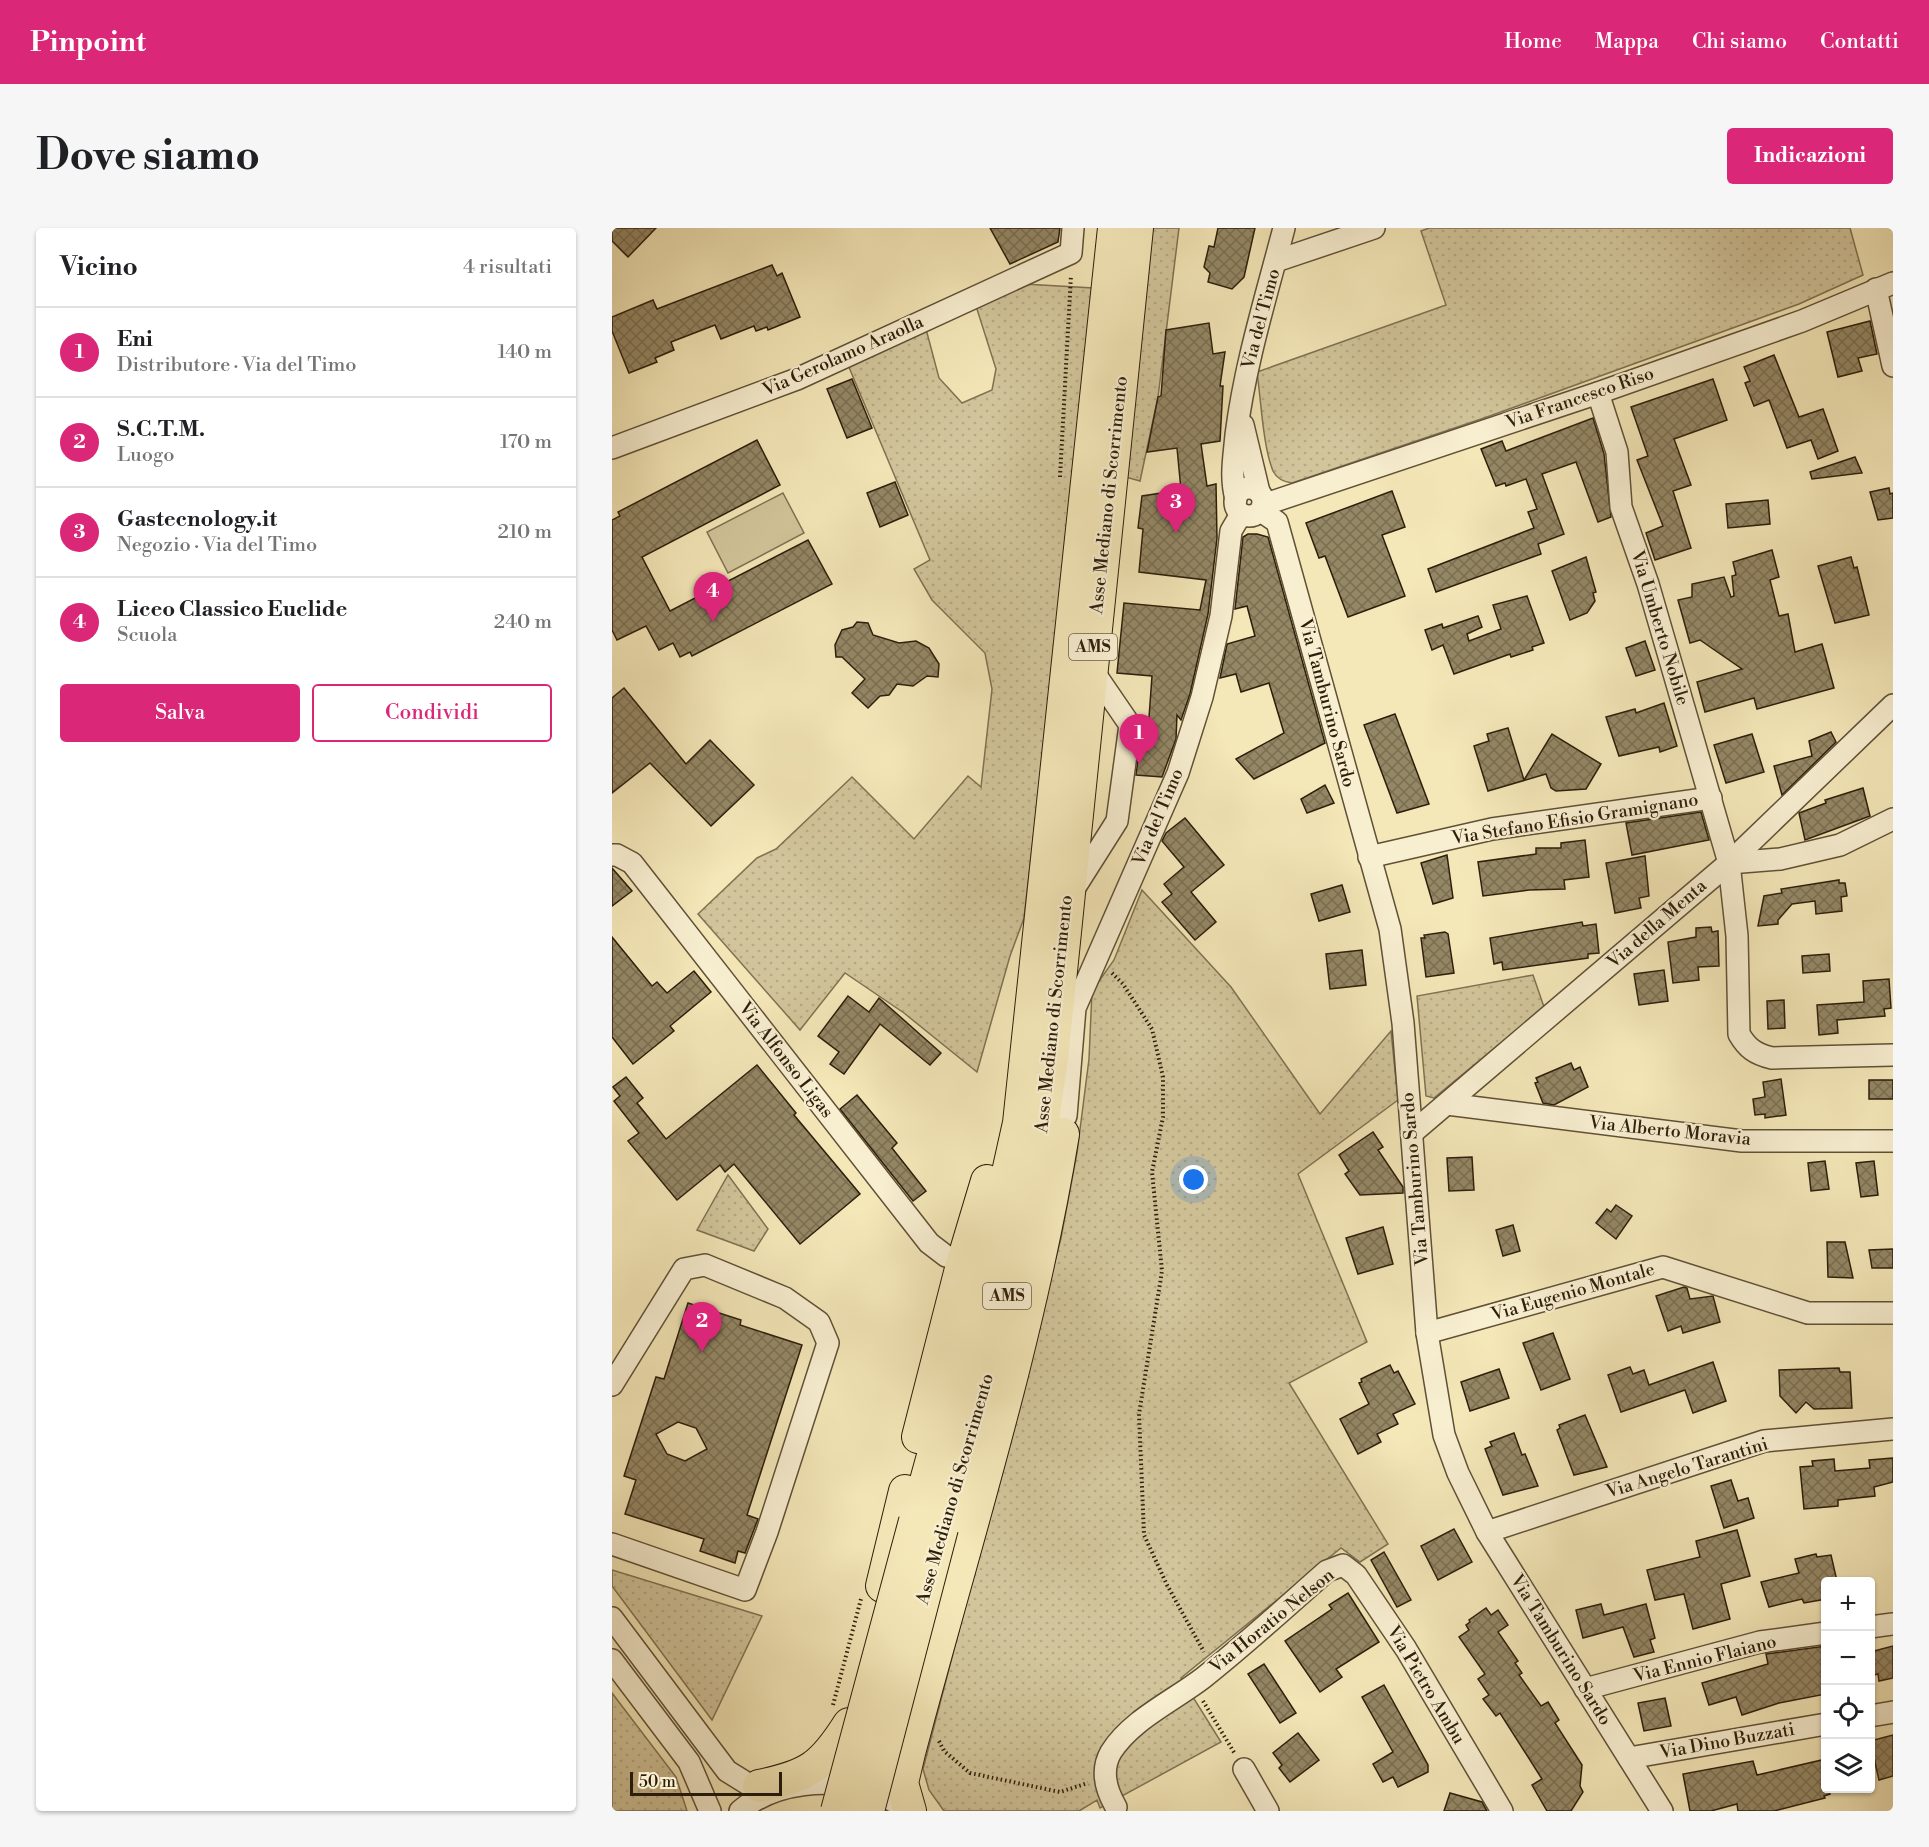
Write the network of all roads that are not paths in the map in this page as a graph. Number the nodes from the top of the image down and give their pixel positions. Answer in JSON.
{"nodes":[{"id":1,"x":1073,"y":228,"type":"edge"},
{"id":2,"x":1284,"y":228,"type":"edge"},
{"id":3,"x":1374,"y":228,"type":"edge"},
{"id":4,"x":1125,"y":234,"type":"edge"},
{"id":5,"x":1276,"y":261,"type":"junction"},
{"id":6,"x":1885,"y":286,"type":"edge"},
{"id":7,"x":1893,"y":366,"type":"edge"},
{"id":8,"x":1598,"y":393,"type":"junction"},
{"id":9,"x":612,"y":448,"type":"edge"},
{"id":10,"x":1252,"y":504,"type":"junction"},
{"id":11,"x":1091,"y":668,"type":"junction"},
{"id":12,"x":1893,"y":705,"type":"edge"},
{"id":13,"x":1712,"y":798,"type":"junction"},
{"id":14,"x":1893,"y":819,"type":"edge"},
{"id":15,"x":1758,"y":835,"type":"junction"},
{"id":16,"x":612,"y":855,"type":"edge"},
{"id":17,"x":1369,"y":857,"type":"junction"},
{"id":18,"x":1780,"y":860,"type":"junction"},
{"id":19,"x":1729,"y":863,"type":"junction"},
{"id":20,"x":1067,"y":900,"type":"junction"},
{"id":21,"x":1893,"y":1055,"type":"edge"},
{"id":22,"x":1053,"y":1059,"type":"junction"},
{"id":23,"x":1447,"y":1104,"type":"junction"},
{"id":24,"x":1066,"y":1116,"type":"junction"},
{"id":25,"x":1019,"y":1123,"type":"junction"},
{"id":26,"x":1412,"y":1133,"type":"junction"},
{"id":27,"x":1893,"y":1141,"type":"edge"},
{"id":28,"x":963,"y":1261,"type":"junction"},
{"id":29,"x":1893,"y":1313,"type":"edge"},
{"id":30,"x":1427,"y":1333,"type":"junction"},
{"id":31,"x":612,"y":1385,"type":"edge"},
{"id":32,"x":1893,"y":1429,"type":"edge"},
{"id":33,"x":929,"y":1525,"type":"junction"},
{"id":34,"x":1487,"y":1532,"type":"junction"},
{"id":35,"x":612,"y":1544,"type":"edge"},
{"id":36,"x":1343,"y":1565,"type":"joint"},
{"id":37,"x":612,"y":1618,"type":"edge"},
{"id":38,"x":1893,"y":1624,"type":"edge"},
{"id":39,"x":1875,"y":1626,"type":"edge"},
{"id":40,"x":1821,"y":1635,"type":"edge"},
{"id":41,"x":612,"y":1660,"type":"edge"},
{"id":42,"x":1585,"y":1689,"type":"junction"},
{"id":43,"x":1893,"y":1712,"type":"edge"},
{"id":44,"x":1875,"y":1715,"type":"edge"},
{"id":45,"x":849,"y":1724,"type":"junction"},
{"id":46,"x":1821,"y":1725,"type":"edge"},
{"id":47,"x":1629,"y":1758,"type":"junction"},
{"id":48,"x":1244,"y":1769,"type":"road end"},
{"id":49,"x":767,"y":1789,"type":"junction"},
{"id":50,"x":836,"y":1797,"type":"edge"},
{"id":51,"x":1116,"y":1808,"type":"dead end"},
{"id":52,"x":710,"y":1811,"type":"edge"},
{"id":53,"x":740,"y":1811,"type":"edge"},
{"id":54,"x":867,"y":1811,"type":"edge"},
{"id":55,"x":910,"y":1811,"type":"edge"},
{"id":56,"x":1268,"y":1811,"type":"edge"},
{"id":57,"x":1502,"y":1811,"type":"edge"},
{"id":58,"x":1662,"y":1811,"type":"edge"}],
"edges":[{"from":1,"to":9,"type":"street","name":"Via Gerolamo Araolla"},
{"from":2,"to":5,"type":"street","name":"Via del Timo"},
{"from":3,"to":5,"type":"street"},
{"from":4,"to":11,"type":"highway","name":"Asse Mediano di Scorrimento","number":"AMS"},
{"from":4,"to":25,"type":"highway","name":"Asse Mediano di Scorrimento","number":"AMS"},
{"from":5,"to":10,"type":"street","name":"Via del Timo"},
{"from":6,"to":7,"type":"street"},
{"from":6,"to":8,"type":"street","name":"Via Francesco Riso"},
{"from":8,"to":10,"type":"street","name":"Via Francesco Riso"},
{"from":8,"to":13,"type":"street","name":"Via Umberto Nobile"},
{"from":10,"to":17,"type":"street","name":"Via Tamburino Sardo"},
{"from":10,"to":24,"type":"street","name":"Via del Timo"},
{"from":11,"to":20,"type":"highway","name":"Asse Mediano di Scorrimento","number":"AMS"},
{"from":11,"to":20,"type":"street"},
{"from":12,"to":15,"type":"street","name":"Via della Menta"},
{"from":13,"to":17,"type":"street","name":"Via Stefano Efisio Gramignano"},
{"from":13,"to":19,"type":"street","name":"Via Umberto Nobile"},
{"from":14,"to":18,"type":"street"},
{"from":15,"to":18,"type":"street"},
{"from":15,"to":19,"type":"street","name":"Via della Menta"},
{"from":16,"to":28,"type":"street","name":"Via Alfonso Ligas"},
{"from":17,"to":26,"type":"street","name":"Via Tamburino Sardo"},
{"from":18,"to":19,"type":"street"},
{"from":19,"to":21,"type":"street","name":"Via Umberto Nobile"},
{"from":19,"to":23,"type":"street","name":"Via della Menta"},
{"from":20,"to":22,"type":"highway","name":"Asse Mediano di Scorrimento","number":"AMS"},
{"from":22,"to":24,"type":"highway"},
{"from":22,"to":33,"type":"highway","name":"Asse Mediano di Scorrimento","number":"AMS"},
{"from":23,"to":26,"type":"street","name":"Via della Menta"},
{"from":23,"to":27,"type":"street","name":"Via Alberto Moravia"},
{"from":24,"to":55,"type":"highway"},
{"from":25,"to":28,"type":"highway"},
{"from":25,"to":33,"type":"highway","name":"Asse Mediano di Scorrimento","number":"AMS"},
{"from":26,"to":30,"type":"street","name":"Via Tamburino Sardo"},
{"from":28,"to":45,"type":"highway"},
{"from":29,"to":30,"type":"street","name":"Via Eugenio Montale"},
{"from":30,"to":34,"type":"street","name":"Via Tamburino Sardo"},
{"from":31,"to":35,"type":"street"},
{"from":32,"to":34,"type":"street","name":"Via Angelo Tarantini"},
{"from":33,"to":50,"type":"highway","name":"Asse Mediano di Scorrimento","number":"AMS","bridge":true},
{"from":33,"to":54,"type":"highway","name":"Asse Mediano di Scorrimento","number":"AMS","bridge":true},
{"from":34,"to":42,"type":"street","name":"Via Tamburino Sardo"},
{"from":36,"to":51,"type":"street","name":"Via Horatio Nelson"},
{"from":36,"to":57,"type":"street","name":"Via Pietro Ambu"},
{"from":37,"to":49,"type":"street"},
{"from":38,"to":39,"type":"street"},
{"from":40,"to":42,"type":"street","name":"Via Ennio Flaiano"},
{"from":41,"to":52,"type":"street"},
{"from":42,"to":47,"type":"street","name":"Via Tamburino Sardo"},
{"from":43,"to":44,"type":"street"},
{"from":45,"to":49,"type":"highway"},
{"from":45,"to":50,"type":"highway"},
{"from":46,"to":47,"type":"street","name":"Via Dino Buzzati"},
{"from":47,"to":58,"type":"street","name":"Via Tamburino Sardo"},
{"from":48,"to":56,"type":"street"},
{"from":49,"to":50,"type":"street"},
{"from":49,"to":53,"type":"street"},
{"from":50,"to":55,"type":"street"}]}
